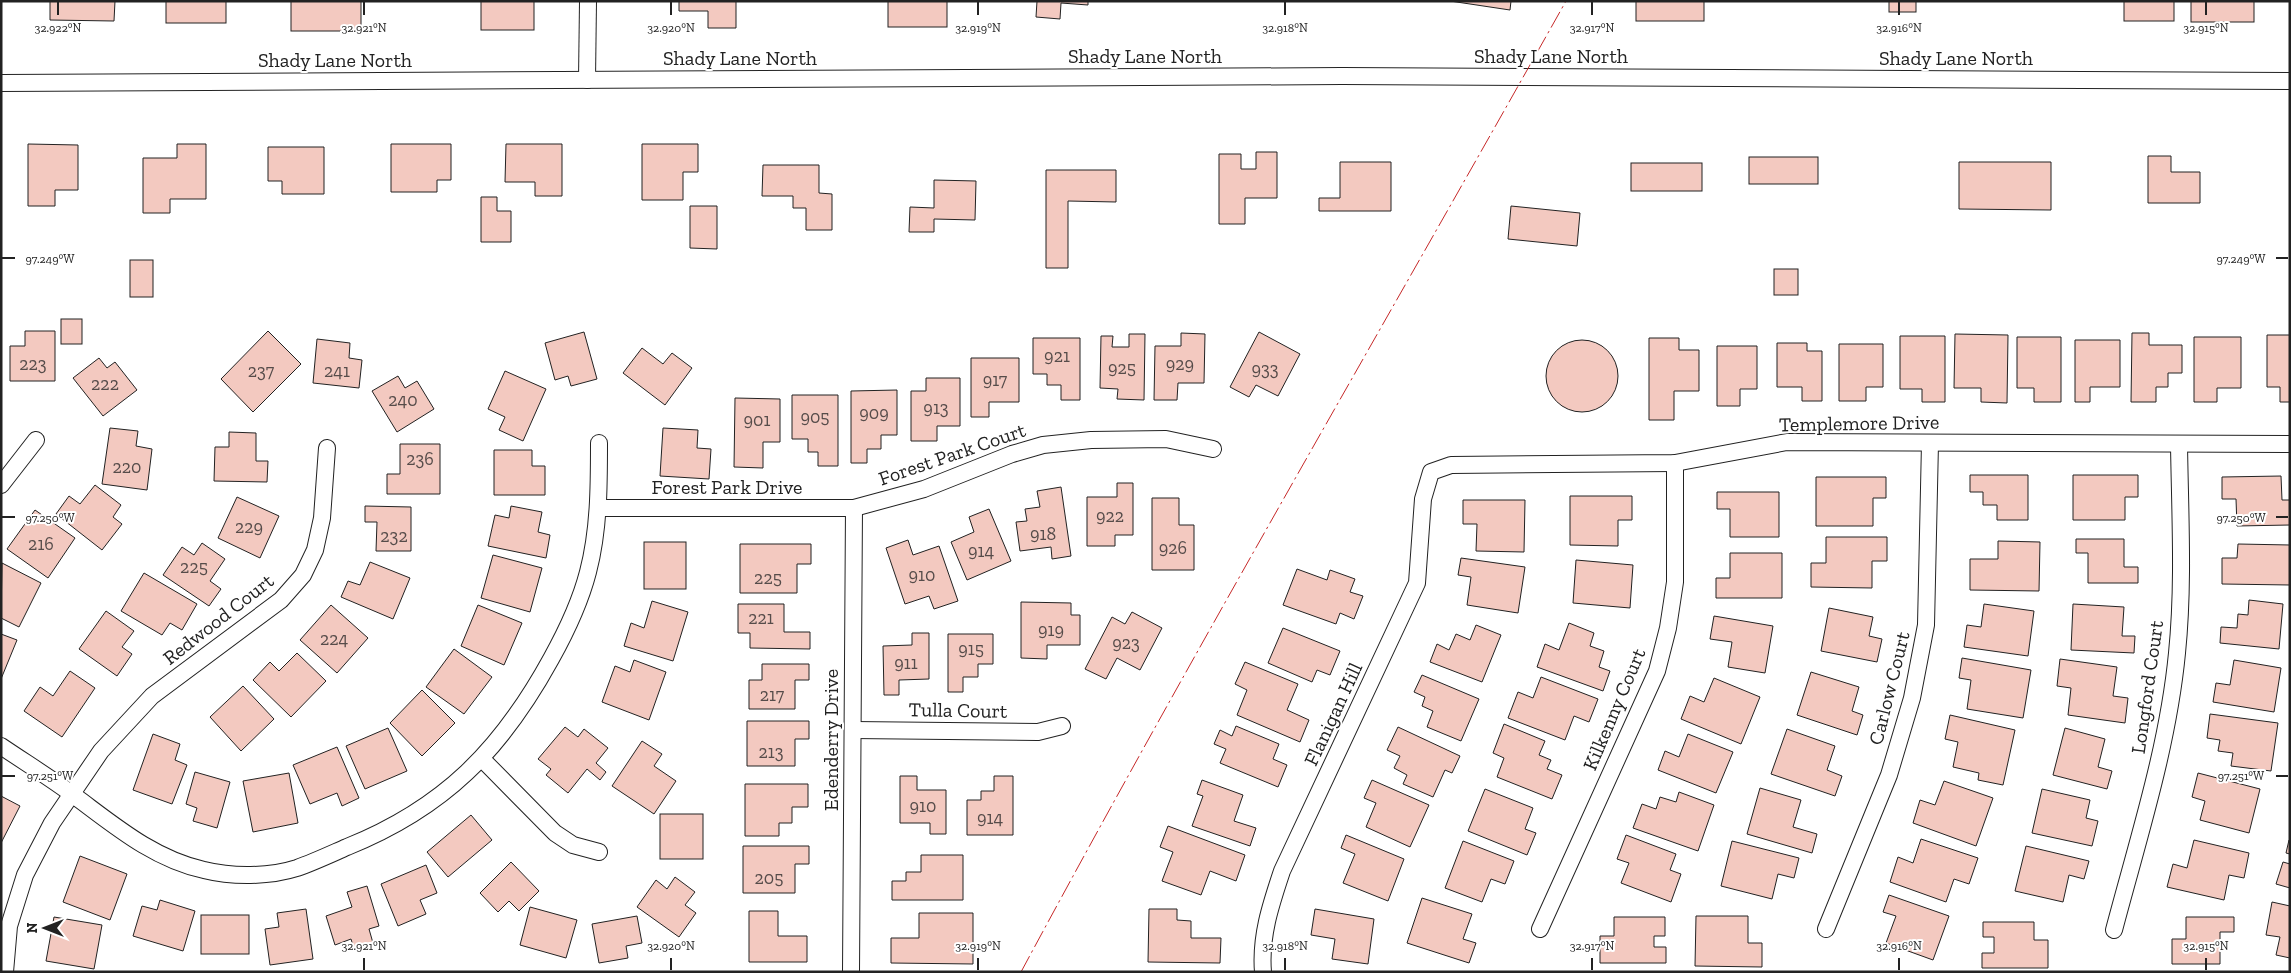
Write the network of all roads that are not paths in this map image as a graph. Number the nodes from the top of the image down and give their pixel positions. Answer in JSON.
{"nodes":[{"id":1,"x":588,"y":1,"type":"edge"},
{"id":2,"x":587,"y":80,"type":"junction"},
{"id":3,"x":2290,"y":81,"type":"edge"},
{"id":4,"x":1,"y":83,"type":"edge"},
{"id":5,"x":36,"y":440,"type":"dead end"},
{"id":6,"x":599,"y":443,"type":"dead end"},
{"id":7,"x":1930,"y":443,"type":"junction"},
{"id":8,"x":2178,"y":444,"type":"junction"},
{"id":9,"x":2290,"y":444,"type":"edge"},
{"id":10,"x":327,"y":448,"type":"dead end"},
{"id":11,"x":1213,"y":448,"type":"dead end"},
{"id":12,"x":1675,"y":463,"type":"junction"},
{"id":13,"x":1431,"y":472,"type":"joint"},
{"id":14,"x":1,"y":485,"type":"edge"},
{"id":15,"x":599,"y":508,"type":"junction"},
{"id":16,"x":854,"y":508,"type":"junction"},
{"id":17,"x":1062,"y":726,"type":"dead end"},
{"id":18,"x":853,"y":730,"type":"junction"},
{"id":19,"x":1,"y":746,"type":"edge"},
{"id":20,"x":482,"y":759,"type":"junction"},
{"id":21,"x":73,"y":794,"type":"junction"},
{"id":22,"x":599,"y":852,"type":"dead end"},
{"id":23,"x":1540,"y":929,"type":"dead end"},
{"id":24,"x":1826,"y":929,"type":"dead end"},
{"id":25,"x":2114,"y":930,"type":"dead end"},
{"id":26,"x":5,"y":972,"type":"edge"},
{"id":27,"x":851,"y":972,"type":"edge"},
{"id":28,"x":1263,"y":972,"type":"edge"}],
"edges":[{"from":1,"to":2,"type":"street"},
{"from":2,"to":3,"type":"street","name":"Shady Lane North"},
{"from":2,"to":4,"type":"street","name":"Shady Lane North"},
{"from":5,"to":14,"type":"street"},
{"from":6,"to":15,"type":"street"},
{"from":7,"to":8,"type":"street","name":"Templemore Drive"},
{"from":7,"to":12,"type":"street","name":"Templemore Drive"},
{"from":7,"to":24,"type":"street","name":"Carlow Court"},
{"from":8,"to":9,"type":"street","name":"Templemore Drive"},
{"from":8,"to":25,"type":"street","name":"Longford Court"},
{"from":10,"to":21,"type":"street","name":"Redwood Court"},
{"from":11,"to":16,"type":"street","name":"Forest Park Court"},
{"from":12,"to":13,"type":"street","name":"Templemore Drive"},
{"from":12,"to":23,"type":"street","name":"Kilkenny Court"},
{"from":13,"to":28,"type":"street","name":"Flanigan Hill"},
{"from":15,"to":16,"type":"street","name":"Forest Park Drive"},
{"from":15,"to":20,"type":"street"},
{"from":16,"to":18,"type":"street","name":"Edenderry Drive"},
{"from":17,"to":18,"type":"street","name":"Tulla Court"},
{"from":18,"to":27,"type":"street","name":"Edenderry Drive"},
{"from":19,"to":21,"type":"street"},
{"from":20,"to":21,"type":"street"},
{"from":20,"to":22,"type":"street"},
{"from":21,"to":26,"type":"street","name":"Redwood Court"}]}
